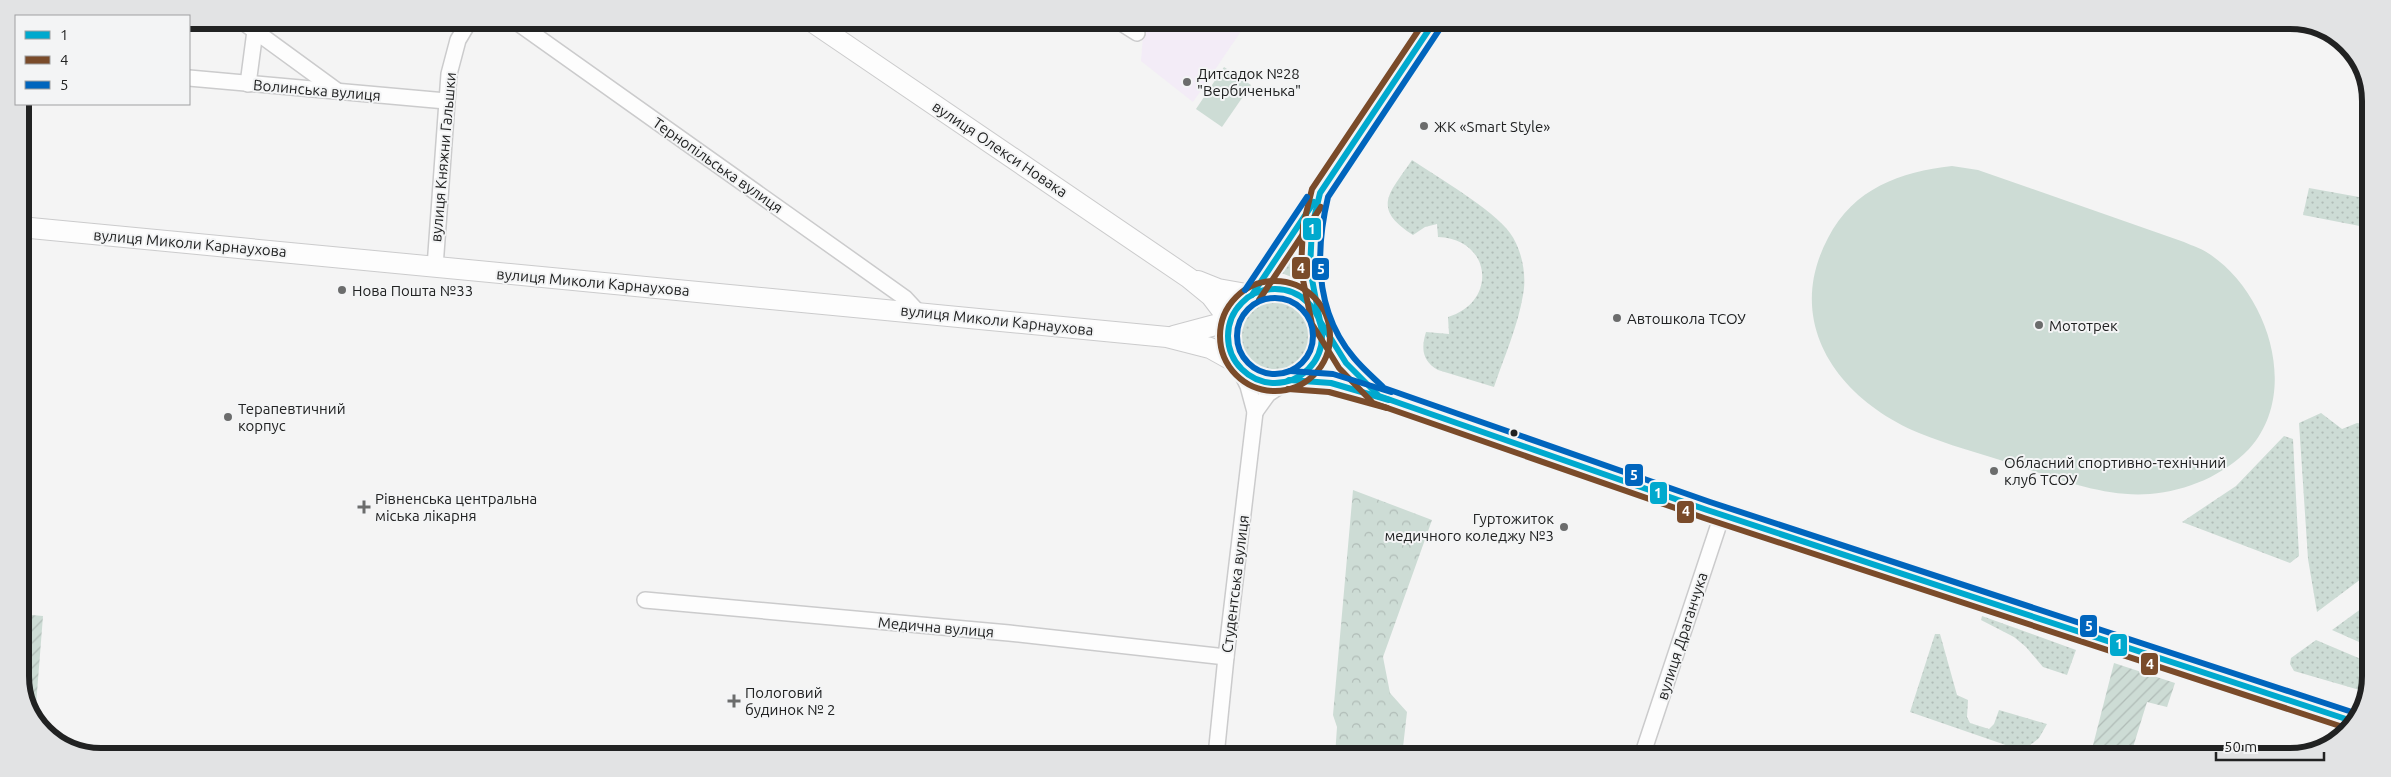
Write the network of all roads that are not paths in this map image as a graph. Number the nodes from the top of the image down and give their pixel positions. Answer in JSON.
{"nodes":[{"id":1,"x":253,"y":29,"type":"edge"},
{"id":2,"x":465,"y":29,"type":"edge"},
{"id":3,"x":528,"y":29,"type":"edge"},
{"id":4,"x":823,"y":29,"type":"edge"},
{"id":5,"x":1130,"y":29,"type":"edge"},
{"id":6,"x":1429,"y":29,"type":"edge"},
{"id":7,"x":256,"y":31,"type":"junction"},
{"id":8,"x":1137,"y":34,"type":"dead end"},
{"id":9,"x":190,"y":78,"type":"edge"},
{"id":10,"x":248,"y":84,"type":"junction"},
{"id":11,"x":338,"y":91,"type":"junction"},
{"id":12,"x":446,"y":102,"type":"junction"},
{"id":13,"x":1320,"y":193,"type":"junction"},
{"id":14,"x":29,"y":228,"type":"edge"},
{"id":15,"x":435,"y":268,"type":"junction"},
{"id":16,"x":1189,"y":278,"type":"junction"},
{"id":17,"x":1252,"y":295,"type":"junction"},
{"id":18,"x":918,"y":312,"type":"junction"},
{"id":19,"x":1230,"y":321,"type":"junction"},
{"id":20,"x":1320,"y":321,"type":"junction"},
{"id":21,"x":1167,"y":337,"type":"junction"},
{"id":22,"x":1237,"y":363,"type":"junction"},
{"id":23,"x":1289,"y":380,"type":"junction"},
{"id":24,"x":1379,"y":396,"type":"junction"},
{"id":25,"x":1255,"y":412,"type":"junction"},
{"id":26,"x":1722,"y":515,"type":"junction"},
{"id":27,"x":645,"y":600,"type":"dead end"},
{"id":28,"x":1226,"y":656,"type":"junction"},
{"id":29,"x":2347,"y":719,"type":"edge"},
{"id":30,"x":1217,"y":748,"type":"edge"},
{"id":31,"x":1645,"y":748,"type":"edge"}],
"edges":[{"from":1,"to":7,"type":"street"},
{"from":2,"to":12,"type":"street","name":"вулиця Княжни Гальшки"},
{"from":3,"to":18,"type":"street","name":"Тернопільська вулиця"},
{"from":4,"to":16,"type":"main road","name":"вулиця Олекси Новака"},
{"from":5,"to":8,"type":"street"},
{"from":6,"to":13,"type":"main road"},
{"from":7,"to":10,"type":"street"},
{"from":7,"to":11,"type":"street"},
{"from":9,"to":10,"type":"street","name":"Волинська вулиця"},
{"from":10,"to":11,"type":"street","name":"Волинська вулиця"},
{"from":11,"to":12,"type":"street","name":"Волинська вулиця"},
{"from":12,"to":15,"type":"street","name":"вулиця Княжни Гальшки"},
{"from":13,"to":17,"type":"main road"},
{"from":13,"to":20,"type":"main road"},
{"from":14,"to":15,"type":"main road","name":"вулиця Миколи Карнаухова"},
{"from":15,"to":18,"type":"main road","name":"вулиця Миколи Карнаухова"},
{"from":16,"to":17,"type":"main road","name":"вулиця Олекси Новака"},
{"from":16,"to":19,"type":"main road","name":"вулиця Олекси Новака"},
{"from":17,"to":19,"type":"main road"},
{"from":17,"to":20,"type":"main road"},
{"from":18,"to":21,"type":"main road","name":"вулиця Миколи Карнаухова"},
{"from":19,"to":21,"type":"main road","name":"вулиця Миколи Карнаухова"},
{"from":19,"to":22,"type":"main road"},
{"from":20,"to":23,"type":"main road"},
{"from":20,"to":24,"type":"main road"},
{"from":21,"to":22,"type":"main road","name":"вулиця Миколи Карнаухова"},
{"from":22,"to":23,"type":"main road"},
{"from":22,"to":25,"type":"street"},
{"from":23,"to":24,"type":"main road"},
{"from":23,"to":25,"type":"street"},
{"from":24,"to":26,"type":"main road"},
{"from":25,"to":28,"type":"street","name":"Студентська вулиця"},
{"from":26,"to":29,"type":"main road"},
{"from":26,"to":31,"type":"street","name":"вулиця Драганчука"},
{"from":27,"to":28,"type":"street","name":"Медична вулиця"},
{"from":28,"to":30,"type":"street","name":"Студентська вулиця"}]}
